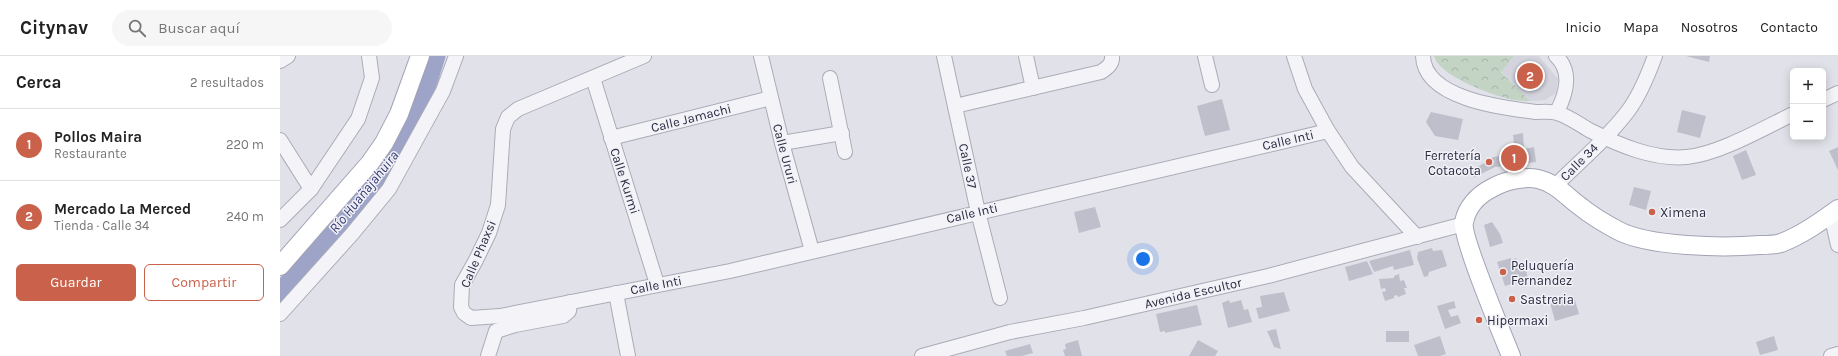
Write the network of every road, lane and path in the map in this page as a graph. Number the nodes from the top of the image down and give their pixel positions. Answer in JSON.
{"nodes":[{"id":1,"x":288,"y":56,"type":"edge"},
{"id":2,"x":369,"y":56,"type":"edge"},
{"id":3,"x":420,"y":56,"type":"edge"},
{"id":4,"x":456,"y":56,"type":"edge"},
{"id":5,"x":644,"y":56,"type":"edge"},
{"id":6,"x":761,"y":56,"type":"edge"},
{"id":7,"x":944,"y":56,"type":"edge"},
{"id":8,"x":1026,"y":56,"type":"edge"},
{"id":9,"x":1112,"y":56,"type":"edge"},
{"id":10,"x":1205,"y":56,"type":"edge"},
{"id":11,"x":1294,"y":56,"type":"edge"},
{"id":12,"x":1423,"y":56,"type":"edge"},
{"id":13,"x":1556,"y":56,"type":"edge"},
{"id":14,"x":1655,"y":56,"type":"edge"},
{"id":15,"x":280,"y":61,"type":"edge"},
{"id":16,"x":593,"y":78,"type":"junction"},
{"id":17,"x":830,"y":78,"type":"dead end"},
{"id":18,"x":1212,"y":85,"type":"dead end"},
{"id":19,"x":1033,"y":88,"type":"junction"},
{"id":20,"x":1838,"y":93,"type":"edge"},
{"id":21,"x":771,"y":98,"type":"junction"},
{"id":22,"x":1826,"y":99,"type":"edge"},
{"id":23,"x":955,"y":106,"type":"junction"},
{"id":24,"x":1557,"y":112,"type":"junction"},
{"id":25,"x":1790,"y":115,"type":"edge"},
{"id":26,"x":1328,"y":131,"type":"junction"},
{"id":27,"x":842,"y":133,"type":"junction"},
{"id":28,"x":611,"y":138,"type":"junction"},
{"id":29,"x":1604,"y":138,"type":"junction"},
{"id":30,"x":280,"y":140,"type":"edge"},
{"id":31,"x":782,"y":143,"type":"junction"},
{"id":32,"x":846,"y":152,"type":"dead end"},
{"id":33,"x":1555,"y":186,"type":"junction"},
{"id":34,"x":311,"y":189,"type":"junction"},
{"id":35,"x":978,"y":212,"type":"junction"},
{"id":36,"x":1834,"y":212,"type":"edge"},
{"id":37,"x":280,"y":220,"type":"edge"},
{"id":38,"x":1464,"y":224,"type":"junction"},
{"id":39,"x":1417,"y":237,"type":"junction"},
{"id":40,"x":1838,"y":245,"type":"edge"},
{"id":41,"x":812,"y":251,"type":"junction"},
{"id":42,"x":280,"y":266,"type":"edge"},
{"id":43,"x":657,"y":284,"type":"junction"},
{"id":44,"x":616,"y":293,"type":"junction"},
{"id":45,"x":1000,"y":298,"type":"dead end"},
{"id":46,"x":570,"y":302,"type":"junction"},
{"id":47,"x":280,"y":314,"type":"edge"},
{"id":48,"x":1838,"y":354,"type":"edge"},
{"id":49,"x":488,"y":356,"type":"edge"},
{"id":50,"x":628,"y":356,"type":"edge"},
{"id":51,"x":922,"y":356,"type":"edge"},
{"id":52,"x":1511,"y":356,"type":"edge"},
{"id":53,"x":1831,"y":356,"type":"edge"}],
"edges":[{"from":1,"to":15,"type":"street"},
{"from":2,"to":34,"type":"street"},
{"from":3,"to":42,"type":"main road"},
{"from":4,"to":47,"type":"street"},
{"from":5,"to":16,"type":"street","name":"Calle Phaxsi"},
{"from":6,"to":21,"type":"street","name":"Calle Ururi"},
{"from":7,"to":23,"type":"street","name":"Calle 37"},
{"from":8,"to":19,"type":"street"},
{"from":9,"to":19,"type":"street"},
{"from":10,"to":18,"type":"street"},
{"from":11,"to":26,"type":"street"},
{"from":12,"to":24,"type":"street"},
{"from":13,"to":24,"type":"street"},
{"from":14,"to":29,"type":"street","name":"Calle 34"},
{"from":16,"to":28,"type":"street","name":"Calle Kurmi"},
{"from":16,"to":46,"type":"street","name":"Calle Phaxsi"},
{"from":17,"to":27,"type":"street"},
{"from":19,"to":23,"type":"street"},
{"from":20,"to":22,"type":"street"},
{"from":21,"to":28,"type":"street","name":"Calle Jamachi"},
{"from":21,"to":31,"type":"street","name":"Calle Ururi"},
{"from":23,"to":35,"type":"street","name":"Calle 37"},
{"from":24,"to":29,"type":"street"},
{"from":25,"to":29,"type":"street"},
{"from":26,"to":35,"type":"street","name":"Calle Inti"},
{"from":26,"to":39,"type":"street"},
{"from":27,"to":31,"type":"street"},
{"from":27,"to":32,"type":"street"},
{"from":28,"to":43,"type":"street","name":"Calle Kurmi"},
{"from":29,"to":33,"type":"street","name":"Calle 34"},
{"from":30,"to":34,"type":"street"},
{"from":31,"to":41,"type":"street","name":"Calle Ururi"},
{"from":33,"to":36,"type":"main road"},
{"from":33,"to":38,"type":"main road"},
{"from":34,"to":37,"type":"street"},
{"from":35,"to":41,"type":"street","name":"Calle Inti"},
{"from":35,"to":45,"type":"street","name":"Calle 37"},
{"from":36,"to":40,"type":"street"},
{"from":38,"to":39,"type":"street","name":"Avenida Escultor"},
{"from":38,"to":52,"type":"main road"},
{"from":39,"to":51,"type":"street","name":"Avenida Escultor"},
{"from":41,"to":43,"type":"street","name":"Calle Inti"},
{"from":43,"to":44,"type":"street","name":"Calle Inti"},
{"from":44,"to":46,"type":"street","name":"Calle Phaxsi"},
{"from":44,"to":50,"type":"street"},
{"from":46,"to":49,"type":"street"},
{"from":48,"to":53,"type":"street"}]}
